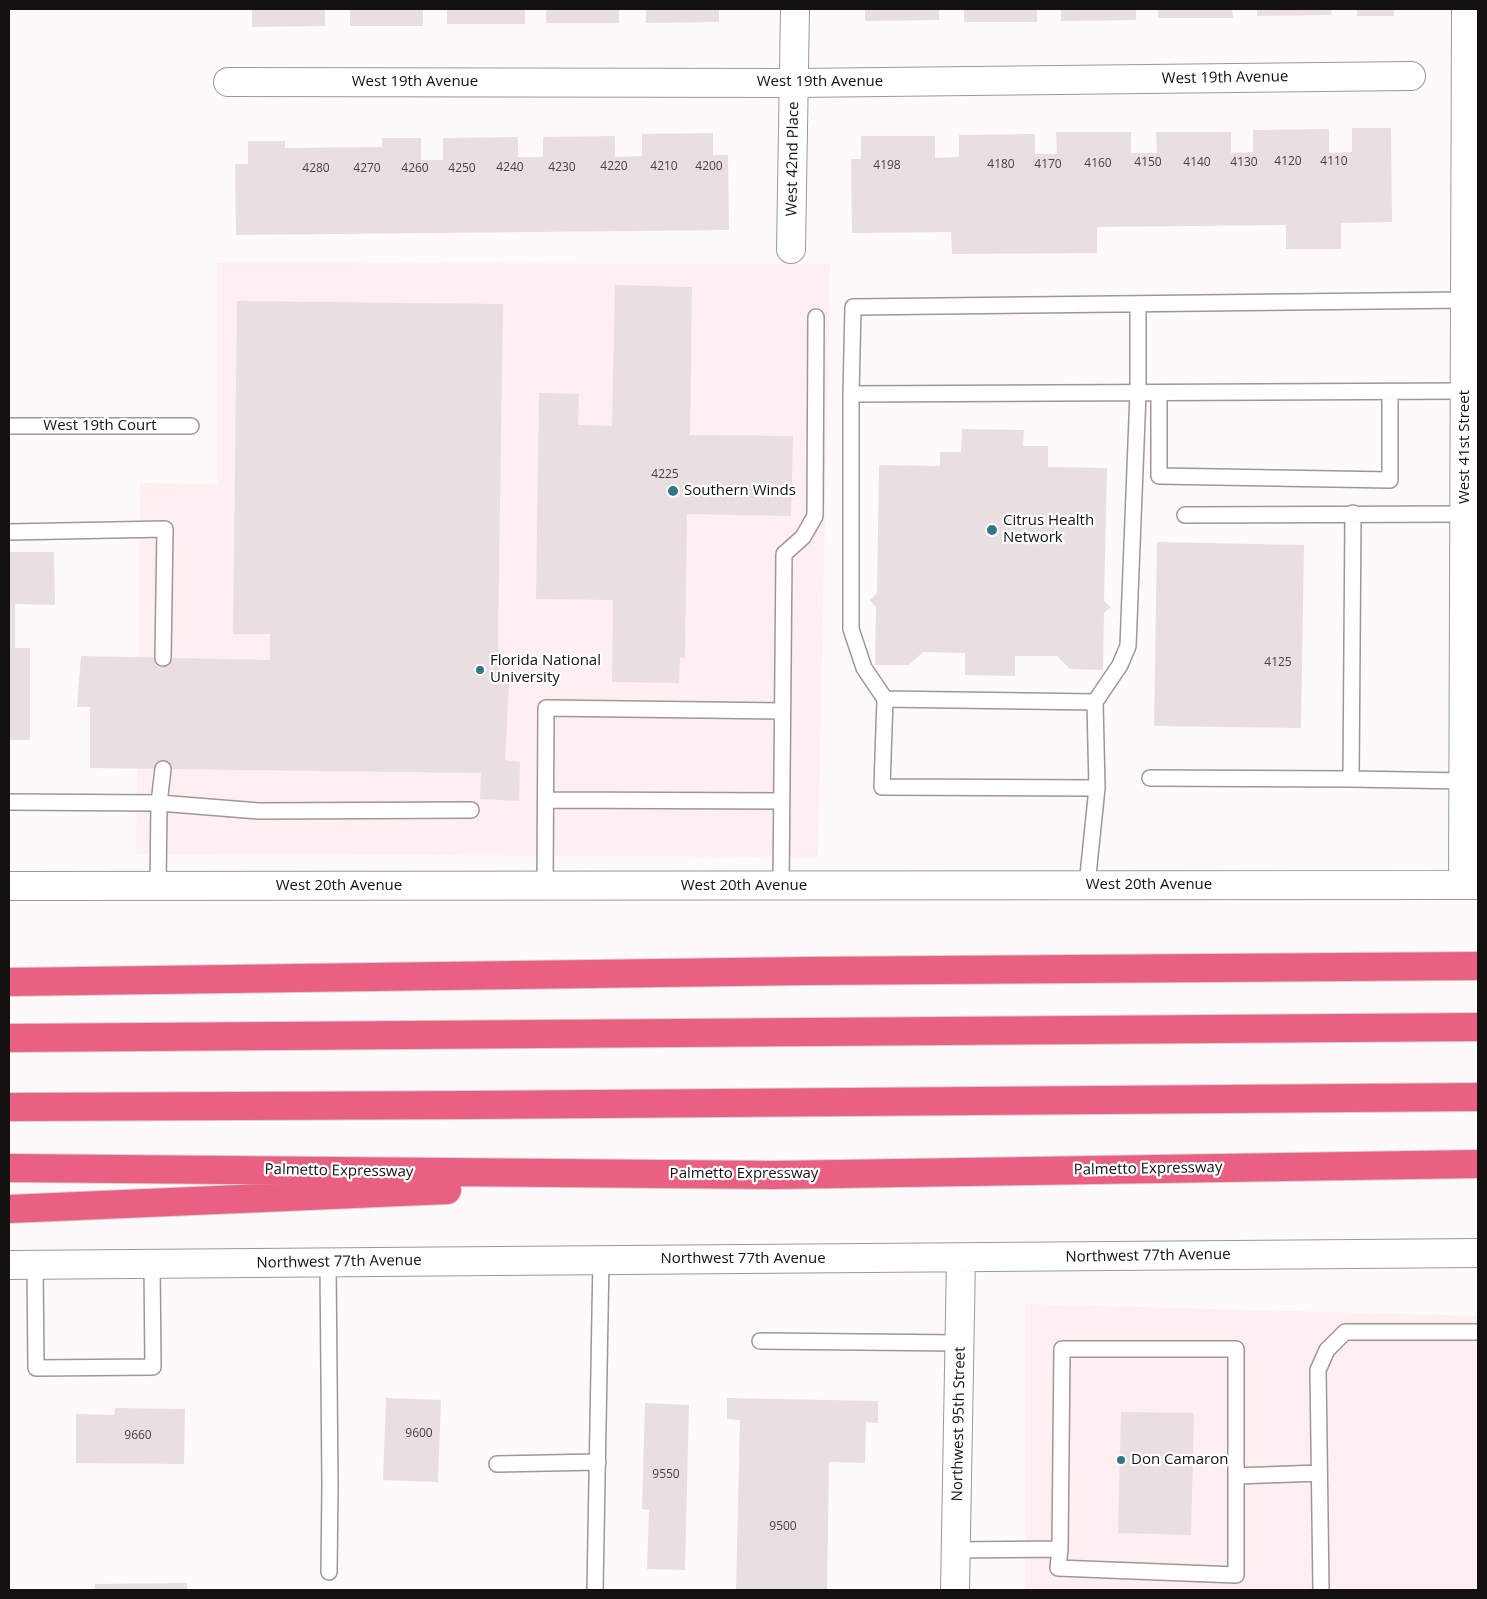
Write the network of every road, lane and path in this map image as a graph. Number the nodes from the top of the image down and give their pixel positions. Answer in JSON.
{"nodes":[{"id":1,"x":796,"y":9,"type":"edge"},
{"id":2,"x":1466,"y":9,"type":"edge"},
{"id":3,"x":1411,"y":76,"type":"dead end"},
{"id":4,"x":228,"y":82,"type":"dead end"},
{"id":5,"x":795,"y":83,"type":"junction"},
{"id":6,"x":1472,"y":215,"type":"edge"},
{"id":7,"x":791,"y":249,"type":"dead end"},
{"id":8,"x":1466,"y":300,"type":"junction"},
{"id":9,"x":1138,"y":304,"type":"junction"},
{"id":10,"x":816,"y":317,"type":"dead end"},
{"id":11,"x":1465,"y":391,"type":"junction"},
{"id":12,"x":1390,"y":392,"type":"junction"},
{"id":13,"x":1138,"y":393,"type":"junction"},
{"id":14,"x":1159,"y":393,"type":"junction"},
{"id":15,"x":851,"y":394,"type":"junction"},
{"id":16,"x":9,"y":426,"type":"edge"},
{"id":17,"x":191,"y":426,"type":"dead end"},
{"id":18,"x":1353,"y":513,"type":"junction"},
{"id":19,"x":1464,"y":514,"type":"junction"},
{"id":20,"x":1186,"y":515,"type":"dead end"},
{"id":21,"x":9,"y":532,"type":"edge"},
{"id":22,"x":163,"y":658,"type":"dead end"},
{"id":23,"x":885,"y":699,"type":"junction"},
{"id":24,"x":1095,"y":702,"type":"junction"},
{"id":25,"x":782,"y":711,"type":"junction"},
{"id":26,"x":162,"y":769,"type":"dead end"},
{"id":27,"x":1150,"y":778,"type":"dead end"},
{"id":28,"x":1351,"y":779,"type":"junction"},
{"id":29,"x":1464,"y":781,"type":"junction"},
{"id":30,"x":1098,"y":788,"type":"junction"},
{"id":31,"x":546,"y":800,"type":"junction"},
{"id":32,"x":782,"y":801,"type":"junction"},
{"id":33,"x":9,"y":802,"type":"edge"},
{"id":34,"x":159,"y":803,"type":"junction"},
{"id":35,"x":471,"y":810,"type":"dead end"},
{"id":36,"x":1087,"y":885,"type":"junction"},
{"id":37,"x":1471,"y":885,"type":"edge"},
{"id":38,"x":9,"y":886,"type":"edge"},
{"id":39,"x":158,"y":886,"type":"junction"},
{"id":40,"x":545,"y":886,"type":"junction"},
{"id":41,"x":781,"y":886,"type":"junction"},
{"id":42,"x":1478,"y":966,"type":"edge"},
{"id":43,"x":9,"y":982,"type":"edge"},
{"id":44,"x":1478,"y":1027,"type":"edge"},
{"id":45,"x":9,"y":1038,"type":"edge"},
{"id":46,"x":1478,"y":1097,"type":"edge"},
{"id":47,"x":9,"y":1108,"type":"edge"},
{"id":48,"x":1478,"y":1164,"type":"edge"},
{"id":49,"x":9,"y":1168,"type":"edge"},
{"id":50,"x":773,"y":1175,"type":"junction"},
{"id":51,"x":9,"y":1209,"type":"edge"},
{"id":52,"x":1478,"y":1253,"type":"edge"},
{"id":53,"x":961,"y":1258,"type":"junction"},
{"id":54,"x":601,"y":1259,"type":"junction"},
{"id":55,"x":328,"y":1263,"type":"junction"},
{"id":56,"x":152,"y":1264,"type":"junction"},
{"id":57,"x":22,"y":1265,"type":"edge"},
{"id":58,"x":1478,"y":1332,"type":"edge"},
{"id":59,"x":760,"y":1341,"type":"dead end"},
{"id":60,"x":960,"y":1343,"type":"junction"},
{"id":61,"x":598,"y":1462,"type":"junction"},
{"id":62,"x":498,"y":1464,"type":"dead end"},
{"id":63,"x":1319,"y":1473,"type":"junction"},
{"id":64,"x":1236,"y":1476,"type":"junction"},
{"id":65,"x":1060,"y":1549,"type":"junction"},
{"id":66,"x":956,"y":1550,"type":"junction"},
{"id":67,"x":329,"y":1572,"type":"dead end"},
{"id":68,"x":595,"y":1590,"type":"edge"},
{"id":69,"x":955,"y":1590,"type":"edge"},
{"id":70,"x":1320,"y":1590,"type":"edge"}],
"edges":[{"from":1,"to":5,"type":"street","name":"West 42nd Place"},
{"from":2,"to":6,"type":"street","name":"West 41st Street"},
{"from":3,"to":5,"type":"street","name":"West 19th Avenue"},
{"from":4,"to":5,"type":"street","name":"West 19th Avenue"},
{"from":5,"to":7,"type":"street","name":"West 42nd Place"},
{"from":6,"to":8,"type":"street","name":"West 41st Street"},
{"from":8,"to":9,"type":"lane"},
{"from":8,"to":11,"type":"street","name":"West 41st Street"},
{"from":9,"to":13,"type":"lane"},
{"from":9,"to":15,"type":"lane"},
{"from":10,"to":25,"type":"lane"},
{"from":11,"to":12,"type":"lane"},
{"from":11,"to":19,"type":"street","name":"West 41st Street"},
{"from":12,"to":14,"type":"lane"},
{"from":12,"to":14,"type":"lane"},
{"from":13,"to":14,"type":"lane"},
{"from":13,"to":15,"type":"lane"},
{"from":13,"to":24,"type":"lane"},
{"from":15,"to":23,"type":"lane"},
{"from":16,"to":17,"type":"lane","name":"West 19th Court"},
{"from":18,"to":19,"type":"lane"},
{"from":18,"to":20,"type":"lane"},
{"from":18,"to":28,"type":"lane"},
{"from":19,"to":29,"type":"street","name":"West 41st Street"},
{"from":21,"to":22,"type":"lane"},
{"from":23,"to":24,"type":"lane"},
{"from":23,"to":30,"type":"lane"},
{"from":24,"to":30,"type":"lane"},
{"from":25,"to":31,"type":"lane"},
{"from":25,"to":32,"type":"lane"},
{"from":26,"to":34,"type":"lane"},
{"from":27,"to":28,"type":"lane"},
{"from":28,"to":29,"type":"lane"},
{"from":29,"to":37,"type":"street","name":"West 41st Street"},
{"from":30,"to":36,"type":"lane"},
{"from":31,"to":32,"type":"lane"},
{"from":31,"to":40,"type":"lane"},
{"from":32,"to":41,"type":"lane"},
{"from":33,"to":34,"type":"lane"},
{"from":34,"to":35,"type":"lane"},
{"from":34,"to":39,"type":"lane"},
{"from":36,"to":37,"type":"street","name":"West 20th Avenue"},
{"from":36,"to":41,"type":"street","name":"West 20th Avenue"},
{"from":38,"to":39,"type":"street","name":"West 20th Avenue"},
{"from":39,"to":40,"type":"street","name":"West 20th Avenue"},
{"from":40,"to":41,"type":"street","name":"West 20th Avenue"},
{"from":42,"to":43,"type":"highway"},
{"from":44,"to":45,"type":"highway"},
{"from":46,"to":47,"type":"highway"},
{"from":48,"to":50,"type":"highway","name":"Palmetto Expressway"},
{"from":49,"to":50,"type":"highway","name":"Palmetto Expressway"},
{"from":50,"to":51,"type":"highway"},
{"from":52,"to":53,"type":"street","name":"Northwest 77th Avenue"},
{"from":53,"to":54,"type":"street","name":"Northwest 77th Avenue"},
{"from":53,"to":60,"type":"street","name":"Northwest 95th Street"},
{"from":54,"to":55,"type":"street","name":"Northwest 77th Avenue"},
{"from":54,"to":61,"type":"lane"},
{"from":55,"to":56,"type":"street","name":"Northwest 77th Avenue"},
{"from":55,"to":67,"type":"lane"},
{"from":56,"to":57,"type":"street","name":"Northwest 77th Avenue"},
{"from":56,"to":57,"type":"lane"},
{"from":58,"to":63,"type":"lane"},
{"from":59,"to":60,"type":"lane"},
{"from":60,"to":66,"type":"street","name":"Northwest 95th Street"},
{"from":61,"to":62,"type":"lane"},
{"from":61,"to":68,"type":"lane"},
{"from":63,"to":64,"type":"lane"},
{"from":63,"to":70,"type":"lane"},
{"from":64,"to":65,"type":"lane"},
{"from":64,"to":65,"type":"lane"},
{"from":65,"to":66,"type":"lane"},
{"from":66,"to":69,"type":"street","name":"Northwest 95th Street"}]}
